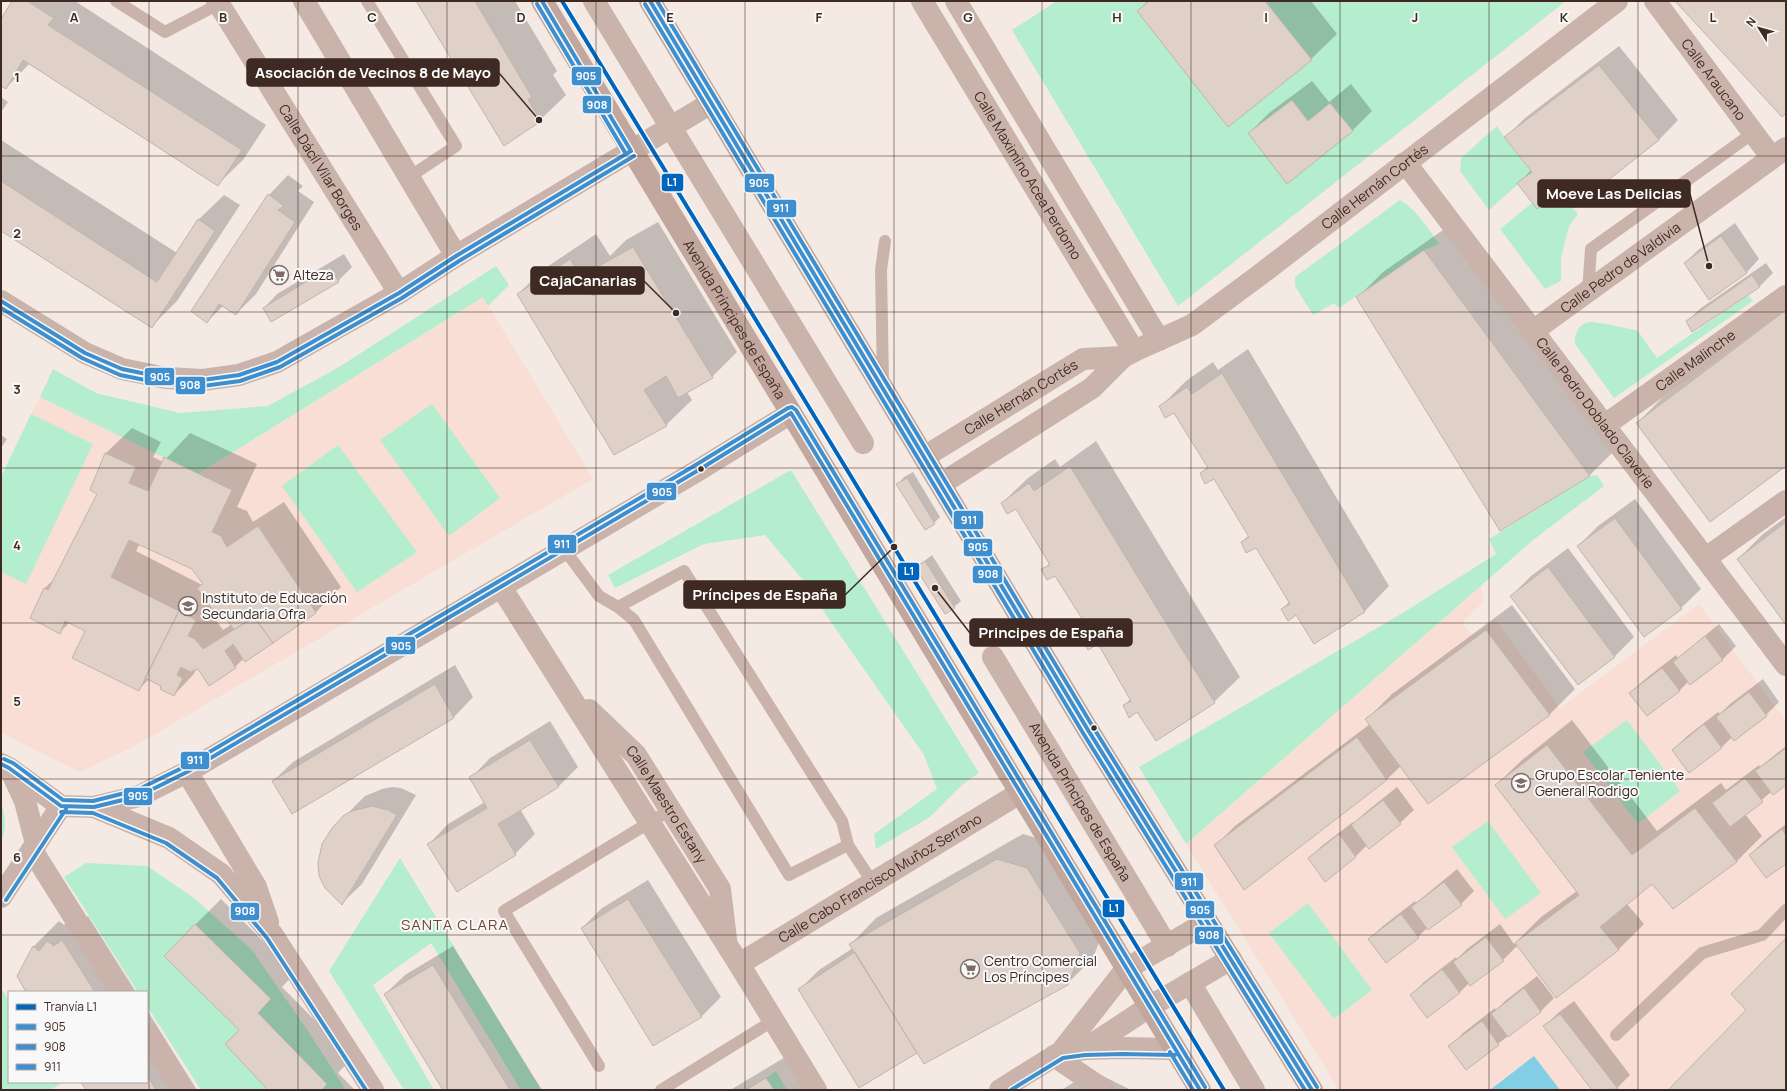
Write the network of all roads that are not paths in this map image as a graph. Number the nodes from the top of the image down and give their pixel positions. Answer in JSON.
{"nodes":[{"id":1,"x":116,"y":1,"type":"edge"},
{"id":2,"x":133,"y":1,"type":"edge"},
{"id":3,"x":304,"y":1,"type":"edge"},
{"id":4,"x":367,"y":1,"type":"edge"},
{"id":5,"x":542,"y":1,"type":"edge"},
{"id":6,"x":594,"y":1,"type":"edge"},
{"id":7,"x":650,"y":1,"type":"edge"},
{"id":8,"x":922,"y":1,"type":"edge"},
{"id":9,"x":956,"y":1,"type":"edge"},
{"id":10,"x":1617,"y":1,"type":"edge"},
{"id":11,"x":1655,"y":1,"type":"edge"},
{"id":12,"x":218,"y":3,"type":"edge"},
{"id":13,"x":144,"y":19,"type":"junction"},
{"id":14,"x":977,"y":36,"type":"junction"},
{"id":15,"x":952,"y":50,"type":"junction"},
{"id":16,"x":995,"y":66,"type":"junction"},
{"id":17,"x":970,"y":81,"type":"junction"},
{"id":18,"x":711,"y":103,"type":"junction"},
{"id":19,"x":671,"y":127,"type":"junction"},
{"id":20,"x":1753,"y":133,"type":"junction"},
{"id":21,"x":631,"y":151,"type":"junction"},
{"id":22,"x":1779,"y":153,"type":"edge"},
{"id":23,"x":1403,"y":164,"type":"junction"},
{"id":24,"x":409,"y":177,"type":"junction"},
{"id":25,"x":885,"y":241,"type":"dead end"},
{"id":26,"x":456,"y":256,"type":"junction"},
{"id":27,"x":1588,"y":292,"type":"junction"},
{"id":28,"x":399,"y":293,"type":"junction"},
{"id":29,"x":1786,"y":296,"type":"edge"},
{"id":30,"x":1,"y":300,"type":"edge"},
{"id":31,"x":1533,"y":331,"type":"junction"},
{"id":32,"x":1158,"y":340,"type":"junction"},
{"id":33,"x":1129,"y":354,"type":"junction"},
{"id":34,"x":883,"y":389,"type":"junction"},
{"id":35,"x":791,"y":413,"type":"junction"},
{"id":36,"x":1605,"y":425,"type":"junction"},
{"id":37,"x":863,"y":443,"type":"dead end"},
{"id":38,"x":924,"y":457,"type":"junction"},
{"id":39,"x":941,"y":484,"type":"junction"},
{"id":40,"x":1786,"y":501,"type":"edge"},
{"id":41,"x":564,"y":549,"type":"junction"},
{"id":42,"x":1706,"y":558,"type":"junction"},
{"id":43,"x":501,"y":587,"type":"junction"},
{"id":44,"x":618,"y":607,"type":"junction"},
{"id":45,"x":993,"y":657,"type":"dead end"},
{"id":46,"x":1786,"y":665,"type":"edge"},
{"id":47,"x":565,"y":688,"type":"junction"},
{"id":48,"x":5,"y":766,"type":"edge"},
{"id":49,"x":187,"y":772,"type":"junction"},
{"id":50,"x":1020,"y":793,"type":"junction"},
{"id":51,"x":61,"y":806,"type":"junction"},
{"id":52,"x":94,"y":807,"type":"junction"},
{"id":53,"x":670,"y":810,"type":"junction"},
{"id":54,"x":650,"y":822,"type":"junction"},
{"id":55,"x":848,"y":845,"type":"junction"},
{"id":56,"x":34,"y":847,"type":"junction"},
{"id":57,"x":873,"y":883,"type":"junction"},
{"id":58,"x":1,"y":897,"type":"edge"},
{"id":59,"x":1786,"y":910,"type":"edge"},
{"id":60,"x":1207,"y":922,"type":"junction"},
{"id":61,"x":272,"y":934,"type":"junction"},
{"id":62,"x":727,"y":944,"type":"junction"},
{"id":63,"x":1167,"y":946,"type":"junction"},
{"id":64,"x":1231,"y":959,"type":"junction"},
{"id":65,"x":739,"y":964,"type":"junction"},
{"id":66,"x":1126,"y":969,"type":"junction"},
{"id":67,"x":1190,"y":983,"type":"junction"},
{"id":68,"x":120,"y":991,"type":"edge"},
{"id":69,"x":1149,"y":1007,"type":"junction"},
{"id":70,"x":774,"y":1020,"type":"junction"},
{"id":71,"x":148,"y":1035,"type":"edge"},
{"id":72,"x":1616,"y":1035,"type":"dead end"},
{"id":73,"x":1084,"y":1049,"type":"junction"},
{"id":74,"x":1174,"y":1049,"type":"junction"},
{"id":75,"x":1058,"y":1054,"type":"junction"},
{"id":76,"x":598,"y":1066,"type":"dead end"},
{"id":77,"x":182,"y":1090,"type":"edge"},
{"id":78,"x":373,"y":1090,"type":"edge"},
{"id":79,"x":661,"y":1090,"type":"edge"},
{"id":80,"x":816,"y":1090,"type":"edge"},
{"id":81,"x":1000,"y":1090,"type":"edge"},
{"id":82,"x":1104,"y":1090,"type":"edge"},
{"id":83,"x":1200,"y":1090,"type":"edge"},
{"id":84,"x":1254,"y":1090,"type":"edge"},
{"id":85,"x":1312,"y":1090,"type":"edge"}],
"edges":[{"from":1,"to":13,"type":"lane"},
{"from":2,"to":13,"type":"lane"},
{"from":3,"to":24,"type":"street"},
{"from":4,"to":24,"type":"lane"},
{"from":5,"to":21,"type":"main road","name":"Avenida Príncipes de España"},
{"from":6,"to":19,"type":"street"},
{"from":7,"to":18,"type":"main road"},
{"from":8,"to":15,"type":"street","name":"Calle Maximino Acea Perdomo"},
{"from":9,"to":14,"type":"street","name":"Calle Maximino Acea Perdomo"},
{"from":10,"to":23,"type":"street","name":"Calle Hernán Cortés"},
{"from":11,"to":20,"type":"street","name":"Calle Araucano"},
{"from":12,"to":13,"type":"lane"},
{"from":12,"to":28,"type":"street","name":"Calle Dácil Vilar Borges"},
{"from":14,"to":15,"type":"street"},
{"from":14,"to":16,"type":"street","name":"Calle Maximino Acea Perdomo"},
{"from":15,"to":17,"type":"street","name":"Calle Maximino Acea Perdomo"},
{"from":16,"to":17,"type":"street"},
{"from":16,"to":32,"type":"street","name":"Calle Maximino Acea Perdomo"},
{"from":17,"to":33,"type":"street","name":"Calle Maximino Acea Perdomo"},
{"from":18,"to":19,"type":"street"},
{"from":18,"to":34,"type":"main road"},
{"from":19,"to":21,"type":"street"},
{"from":19,"to":37,"type":"street"},
{"from":20,"to":22,"type":"street","name":"Calle Araucano"},
{"from":20,"to":27,"type":"lane"},
{"from":21,"to":26,"type":"street"},
{"from":21,"to":35,"type":"main road","name":"Avenida Príncipes de España"},
{"from":22,"to":27,"type":"street","name":"Calle Pedro de Valdivia"},
{"from":23,"to":31,"type":"street","name":"Calle Pedro Doblado Claverie"},
{"from":23,"to":32,"type":"street","name":"Calle Hernán Cortés"},
{"from":24,"to":26,"type":"street"},
{"from":25,"to":34,"type":"lane"},
{"from":26,"to":28,"type":"street"},
{"from":27,"to":31,"type":"street","name":"Calle Pedro de Valdivia"},
{"from":28,"to":30,"type":"street"},
{"from":29,"to":36,"type":"street","name":"Calle Malinche"},
{"from":31,"to":36,"type":"street","name":"Calle Pedro Doblado Claverie"},
{"from":32,"to":33,"type":"street","name":"Calle Hernán Cortés"},
{"from":33,"to":38,"type":"street","name":"Calle Hernán Cortés"},
{"from":33,"to":39,"type":"street","name":"Calle Hernán Cortés"},
{"from":34,"to":38,"type":"main road"},
{"from":35,"to":41,"type":"street"},
{"from":35,"to":50,"type":"main road","name":"Avenida Príncipes de España"},
{"from":36,"to":42,"type":"street","name":"Calle Pedro Doblado Claverie"},
{"from":38,"to":39,"type":"main road"},
{"from":39,"to":60,"type":"main road"},
{"from":40,"to":42,"type":"street"},
{"from":41,"to":43,"type":"street"},
{"from":41,"to":44,"type":"lane"},
{"from":42,"to":46,"type":"street","name":"Calle Pedro Doblado Claverie"},
{"from":43,"to":47,"type":"street","name":"Calle Maestro Estany"},
{"from":43,"to":49,"type":"street"},
{"from":44,"to":55,"type":"lane"},
{"from":44,"to":55,"type":"lane"},
{"from":45,"to":63,"type":"street","name":"Avenida Príncipes de España"},
{"from":47,"to":53,"type":"street","name":"Calle Maestro Estany"},
{"from":47,"to":54,"type":"street","name":"Calle Maestro Estany"},
{"from":48,"to":51,"type":"street"},
{"from":48,"to":56,"type":"street"},
{"from":49,"to":52,"type":"street"},
{"from":49,"to":61,"type":"street"},
{"from":50,"to":57,"type":"street","name":"Calle Cabo Francisco Muñoz Serrano"},
{"from":50,"to":66,"type":"main road","name":"Avenida Príncipes de España"},
{"from":51,"to":52,"type":"street"},
{"from":51,"to":56,"type":"street"},
{"from":52,"to":61,"type":"street"},
{"from":53,"to":54,"type":"lane"},
{"from":53,"to":62,"type":"street","name":"Calle Maestro Estany"},
{"from":54,"to":62,"type":"street","name":"Calle Maestro Estany"},
{"from":54,"to":76,"type":"lane"},
{"from":55,"to":57,"type":"lane"},
{"from":56,"to":58,"type":"street"},
{"from":56,"to":68,"type":"street"},
{"from":57,"to":65,"type":"street","name":"Calle Cabo Francisco Muñoz Serrano"},
{"from":59,"to":72,"type":"lane"},
{"from":60,"to":63,"type":"street"},
{"from":60,"to":64,"type":"main road"},
{"from":61,"to":78,"type":"street"},
{"from":62,"to":65,"type":"street","name":"Calle Maestro Estany"},
{"from":63,"to":66,"type":"street"},
{"from":64,"to":67,"type":"street"},
{"from":64,"to":85,"type":"main road"},
{"from":65,"to":70,"type":"street","name":"Calle Maestro Estany"},
{"from":66,"to":69,"type":"main road","name":"Avenida Príncipes de España"},
{"from":66,"to":75,"type":"street"},
{"from":67,"to":69,"type":"street"},
{"from":67,"to":84,"type":"street"},
{"from":69,"to":73,"type":"street"},
{"from":69,"to":74,"type":"main road","name":"Avenida Príncipes de España"},
{"from":70,"to":79,"type":"lane"},
{"from":70,"to":80,"type":"street","name":"Calle Maestro Estany"},
{"from":71,"to":77,"type":"street"},
{"from":73,"to":74,"type":"street"},
{"from":73,"to":75,"type":"street"},
{"from":74,"to":83,"type":"main road","name":"Avenida Príncipes de España"},
{"from":75,"to":81,"type":"street"},
{"from":75,"to":82,"type":"street"}]}
